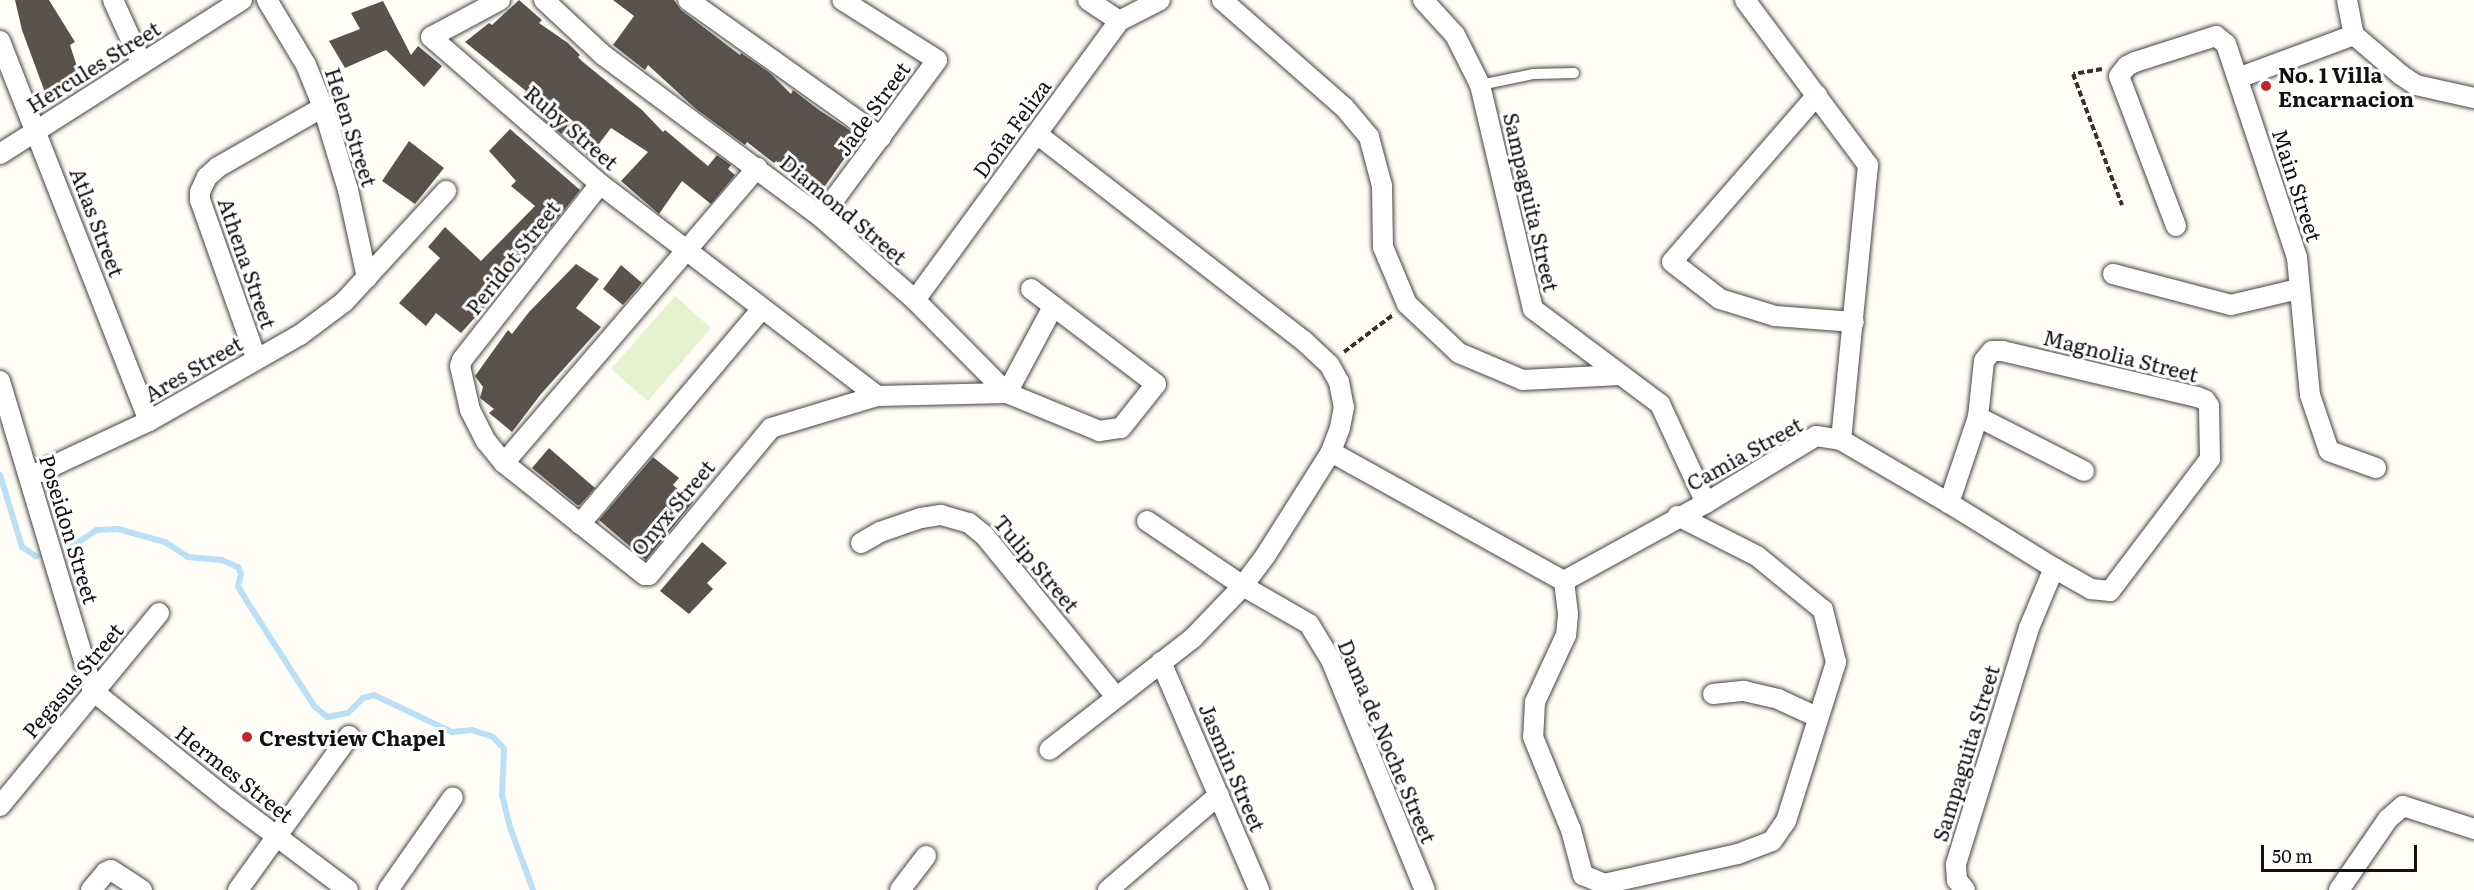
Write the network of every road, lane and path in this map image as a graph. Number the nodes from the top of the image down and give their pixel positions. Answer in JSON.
{"nodes":[{"id":1,"x":113,"y":0,"type":"edge"},
{"id":2,"x":242,"y":0,"type":"edge"},
{"id":3,"x":267,"y":0,"type":"edge"},
{"id":4,"x":500,"y":0,"type":"edge"},
{"id":5,"x":544,"y":0,"type":"edge"},
{"id":6,"x":687,"y":0,"type":"edge"},
{"id":7,"x":842,"y":0,"type":"edge"},
{"id":8,"x":1088,"y":0,"type":"edge"},
{"id":9,"x":1160,"y":0,"type":"edge"},
{"id":10,"x":1221,"y":0,"type":"edge"},
{"id":11,"x":1423,"y":0,"type":"edge"},
{"id":12,"x":1745,"y":0,"type":"edge"},
{"id":13,"x":2347,"y":0,"type":"edge"},
{"id":14,"x":1119,"y":21,"type":"junction"},
{"id":15,"x":2354,"y":35,"type":"junction"},
{"id":16,"x":0,"y":41,"type":"edge"},
{"id":17,"x":142,"y":64,"type":"junction"},
{"id":18,"x":2127,"y":66,"type":"junction"},
{"id":19,"x":1574,"y":73,"type":"dead end"},
{"id":20,"x":2238,"y":78,"type":"junction"},
{"id":21,"x":1480,"y":85,"type":"junction"},
{"id":22,"x":1817,"y":95,"type":"junction"},
{"id":23,"x":2474,"y":98,"type":"edge"},
{"id":24,"x":323,"y":107,"type":"junction"},
{"id":25,"x":37,"y":130,"type":"junction"},
{"id":26,"x":1037,"y":134,"type":"junction"},
{"id":27,"x":881,"y":137,"type":"junction"},
{"id":28,"x":0,"y":154,"type":"edge"},
{"id":29,"x":757,"y":168,"type":"junction"},
{"id":30,"x":600,"y":184,"type":"junction"},
{"id":31,"x":446,"y":191,"type":"dead end"},
{"id":32,"x":2122,"y":205,"type":"dead end"},
{"id":33,"x":821,"y":217,"type":"junction"},
{"id":34,"x":2176,"y":226,"type":"dead end"},
{"id":35,"x":685,"y":249,"type":"junction"},
{"id":36,"x":2113,"y":274,"type":"dead end"},
{"id":37,"x":367,"y":279,"type":"junction"},
{"id":38,"x":1031,"y":289,"type":"dead end"},
{"id":39,"x":2298,"y":289,"type":"junction"},
{"id":40,"x":915,"y":300,"type":"junction"},
{"id":41,"x":1407,"y":304,"type":"junction"},
{"id":42,"x":1053,"y":307,"type":"junction"},
{"id":43,"x":762,"y":309,"type":"junction"},
{"id":44,"x":1854,"y":322,"type":"junction"},
{"id":45,"x":256,"y":358,"type":"junction"},
{"id":46,"x":462,"y":360,"type":"joint"},
{"id":47,"x":1329,"y":364,"type":"junction"},
{"id":48,"x":1620,"y":375,"type":"junction"},
{"id":49,"x":0,"y":381,"type":"edge"},
{"id":50,"x":1007,"y":393,"type":"junction"},
{"id":51,"x":877,"y":396,"type":"junction"},
{"id":52,"x":1978,"y":417,"type":"junction"},
{"id":53,"x":149,"y":421,"type":"junction"},
{"id":54,"x":1841,"y":440,"type":"junction"},
{"id":55,"x":1331,"y":452,"type":"junction"},
{"id":56,"x":504,"y":462,"type":"junction"},
{"id":57,"x":2376,"y":468,"type":"dead end"},
{"id":58,"x":2084,"y":471,"type":"dead end"},
{"id":59,"x":29,"y":477,"type":"junction"},
{"id":60,"x":1706,"y":503,"type":"junction"},
{"id":61,"x":1949,"y":503,"type":"junction"},
{"id":62,"x":1678,"y":516,"type":"junction"},
{"id":63,"x":1147,"y":521,"type":"dead end"},
{"id":64,"x":579,"y":524,"type":"junction"},
{"id":65,"x":861,"y":543,"type":"dead end"},
{"id":66,"x":2054,"y":568,"type":"junction"},
{"id":67,"x":1564,"y":581,"type":"junction"},
{"id":68,"x":1243,"y":586,"type":"junction"},
{"id":69,"x":159,"y":613,"type":"dead end"},
{"id":70,"x":1161,"y":662,"type":"junction"},
{"id":71,"x":93,"y":691,"type":"junction"},
{"id":72,"x":1713,"y":694,"type":"dead end"},
{"id":73,"x":1116,"y":697,"type":"junction"},
{"id":74,"x":1817,"y":717,"type":"junction"},
{"id":75,"x":349,"y":736,"type":"dead end"},
{"id":76,"x":1049,"y":750,"type":"dead end"},
{"id":77,"x":1219,"y":795,"type":"junction"},
{"id":78,"x":453,"y":797,"type":"dead end"},
{"id":79,"x":0,"y":806,"type":"edge"},
{"id":80,"x":2474,"y":829,"type":"edge"},
{"id":81,"x":275,"y":836,"type":"junction"},
{"id":82,"x":926,"y":856,"type":"dead end"},
{"id":83,"x":91,"y":890,"type":"edge"},
{"id":84,"x":142,"y":890,"type":"edge"},
{"id":85,"x":238,"y":890,"type":"edge"},
{"id":86,"x":348,"y":890,"type":"edge"},
{"id":87,"x":388,"y":890,"type":"edge"},
{"id":88,"x":900,"y":890,"type":"edge"},
{"id":89,"x":1108,"y":890,"type":"edge"},
{"id":90,"x":1259,"y":890,"type":"edge"},
{"id":91,"x":1425,"y":890,"type":"edge"},
{"id":92,"x":1965,"y":890,"type":"edge"},
{"id":93,"x":2339,"y":890,"type":"edge"}],
"edges":[{"from":1,"to":17,"type":"street"},
{"from":2,"to":17,"type":"street","name":"Hercules Street"},
{"from":3,"to":24,"type":"street","name":"Helen Street"},
{"from":4,"to":30,"type":"street","name":"Ruby Street"},
{"from":5,"to":29,"type":"street","name":"Diamond Street"},
{"from":6,"to":27,"type":"street"},
{"from":7,"to":27,"type":"street","name":"Jade Street"},
{"from":8,"to":14,"type":"street"},
{"from":9,"to":14,"type":"street","name":"Doña Feliza"},
{"from":10,"to":41,"type":"street"},
{"from":11,"to":21,"type":"street","name":"Sampaguita Street"},
{"from":12,"to":22,"type":"street"},
{"from":13,"to":15,"type":"street"},
{"from":14,"to":26,"type":"street","name":"Doña Feliza"},
{"from":15,"to":20,"type":"street"},
{"from":15,"to":23,"type":"street"},
{"from":16,"to":25,"type":"street","name":"Atlas Street"},
{"from":17,"to":25,"type":"street","name":"Hercules Street"},
{"from":18,"to":20,"type":"street","name":"Main Street"},
{"from":18,"to":32,"type":"path"},
{"from":18,"to":34,"type":"street"},
{"from":19,"to":21,"type":"lane"},
{"from":20,"to":39,"type":"street","name":"Main Street"},
{"from":21,"to":48,"type":"street","name":"Sampaguita Street"},
{"from":22,"to":44,"type":"street"},
{"from":22,"to":44,"type":"street"},
{"from":24,"to":37,"type":"street","name":"Helen Street"},
{"from":24,"to":45,"type":"street","name":"Athena Street"},
{"from":25,"to":28,"type":"street","name":"Hercules Street"},
{"from":25,"to":53,"type":"street","name":"Atlas Street"},
{"from":26,"to":40,"type":"street","name":"Doña Feliza"},
{"from":26,"to":47,"type":"street"},
{"from":27,"to":33,"type":"street","name":"Jade Street"},
{"from":29,"to":33,"type":"street","name":"Diamond Street"},
{"from":29,"to":35,"type":"street"},
{"from":30,"to":35,"type":"street","name":"Ruby Street"},
{"from":30,"to":46,"type":"street","name":"Peridot Street"},
{"from":31,"to":37,"type":"street","name":"Ares Street"},
{"from":33,"to":40,"type":"street","name":"Diamond Street"},
{"from":35,"to":43,"type":"street","name":"Ruby Street"},
{"from":35,"to":56,"type":"street"},
{"from":36,"to":39,"type":"street"},
{"from":37,"to":45,"type":"street","name":"Ares Street"},
{"from":38,"to":42,"type":"street"},
{"from":39,"to":57,"type":"street","name":"Main Street"},
{"from":40,"to":50,"type":"street","name":"Diamond Street"},
{"from":41,"to":47,"type":"path"},
{"from":41,"to":48,"type":"street"},
{"from":42,"to":50,"type":"street"},
{"from":42,"to":50,"type":"street","name":"Diamond Street"},
{"from":43,"to":51,"type":"street","name":"Ruby Street"},
{"from":43,"to":64,"type":"street"},
{"from":44,"to":54,"type":"street"},
{"from":45,"to":53,"type":"street","name":"Ares Street"},
{"from":46,"to":56,"type":"street","name":"Onyx Street"},
{"from":47,"to":55,"type":"street"},
{"from":48,"to":60,"type":"street","name":"Sampaguita Street"},
{"from":49,"to":59,"type":"street","name":"Poseidon Street"},
{"from":50,"to":51,"type":"street","name":"Onyx Street"},
{"from":51,"to":64,"type":"street","name":"Onyx Street"},
{"from":52,"to":58,"type":"street"},
{"from":52,"to":61,"type":"street","name":"Magnolia Street"},
{"from":52,"to":66,"type":"street","name":"Magnolia Street"},
{"from":53,"to":59,"type":"street","name":"Ares Street"},
{"from":54,"to":60,"type":"street","name":"Camia Street"},
{"from":54,"to":61,"type":"street","name":"Camia Street"},
{"from":55,"to":67,"type":"street"},
{"from":55,"to":68,"type":"street"},
{"from":56,"to":64,"type":"street","name":"Onyx Street"},
{"from":59,"to":71,"type":"street","name":"Poseidon Street"},
{"from":60,"to":62,"type":"street","name":"Camia Street"},
{"from":61,"to":66,"type":"street","name":"Magnolia Street"},
{"from":62,"to":67,"type":"street","name":"Camia Street"},
{"from":62,"to":74,"type":"street"},
{"from":63,"to":68,"type":"street","name":"Dama de Noche Street"},
{"from":65,"to":73,"type":"street","name":"Tulip Street"},
{"from":66,"to":92,"type":"street","name":"Sampaguita Street"},
{"from":67,"to":74,"type":"street"},
{"from":68,"to":70,"type":"street"},
{"from":68,"to":91,"type":"street","name":"Dama de Noche Street"},
{"from":69,"to":71,"type":"street","name":"Pegasus Street"},
{"from":70,"to":73,"type":"street"},
{"from":70,"to":77,"type":"street","name":"Jasmin Street"},
{"from":71,"to":79,"type":"street","name":"Pegasus Street"},
{"from":71,"to":81,"type":"street","name":"Hermes Street"},
{"from":72,"to":74,"type":"street"},
{"from":73,"to":76,"type":"street"},
{"from":75,"to":81,"type":"street"},
{"from":77,"to":89,"type":"street"},
{"from":77,"to":90,"type":"street","name":"Jasmin Street"},
{"from":78,"to":87,"type":"street"},
{"from":80,"to":93,"type":"street"},
{"from":81,"to":85,"type":"street"},
{"from":81,"to":86,"type":"street","name":"Hermes Street"},
{"from":82,"to":88,"type":"street"},
{"from":83,"to":84,"type":"street"}]}
